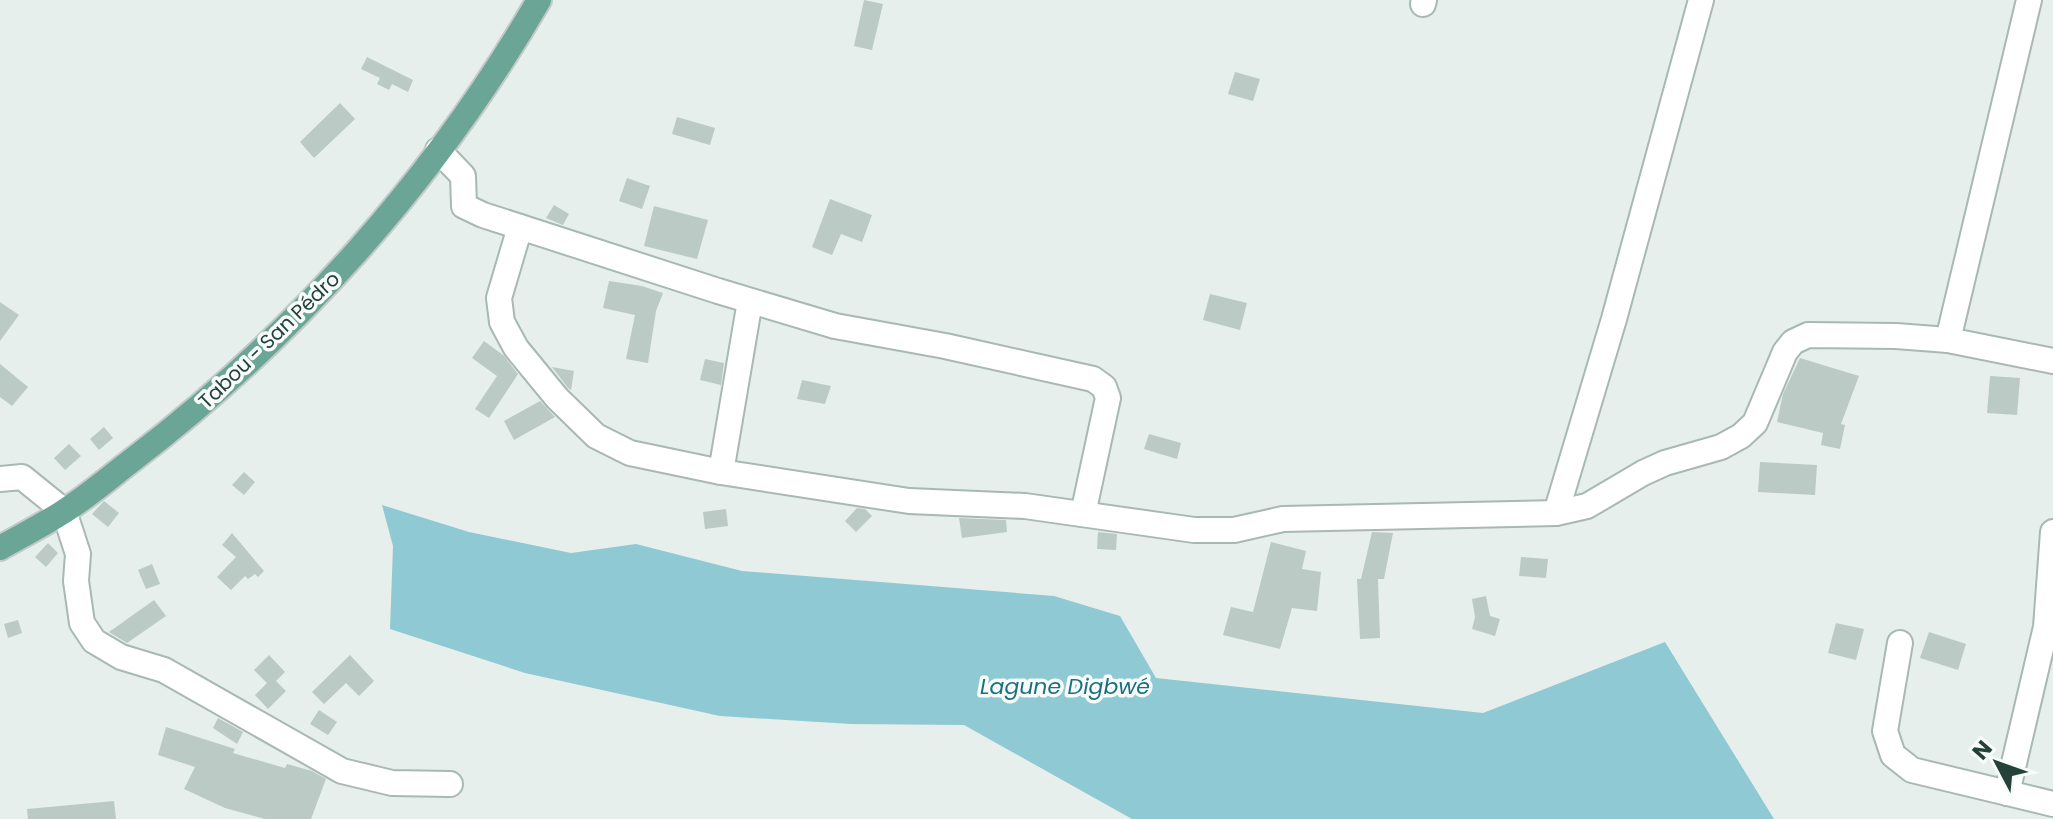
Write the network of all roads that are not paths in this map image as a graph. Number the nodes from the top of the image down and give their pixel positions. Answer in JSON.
{"nodes":[{"id":1,"x":539,"y":0,"type":"edge"},
{"id":2,"x":1701,"y":0,"type":"edge"},
{"id":3,"x":2029,"y":0,"type":"edge"},
{"id":4,"x":438,"y":150,"type":"junction"},
{"id":5,"x":520,"y":227,"type":"junction"},
{"id":6,"x":750,"y":301,"type":"junction"},
{"id":7,"x":1948,"y":340,"type":"junction"},
{"id":8,"x":2053,"y":361,"type":"edge"},
{"id":9,"x":0,"y":458,"type":"edge"},
{"id":10,"x":721,"y":472,"type":"junction"},
{"id":11,"x":11,"y":478,"type":"edge"},
{"id":12,"x":64,"y":511,"type":"junction"},
{"id":13,"x":1556,"y":513,"type":"junction"},
{"id":14,"x":1083,"y":514,"type":"junction"},
{"id":15,"x":2053,"y":532,"type":"edge"},
{"id":16,"x":0,"y":548,"type":"edge"},
{"id":17,"x":1900,"y":643,"type":"dead end"},
{"id":18,"x":450,"y":784,"type":"dead end"},
{"id":19,"x":2007,"y":793,"type":"junction"},
{"id":20,"x":2053,"y":804,"type":"edge"}],
"edges":[{"from":1,"to":4,"type":"main road","name":"Tabou - San Pédro"},
{"from":2,"to":13,"type":"street"},
{"from":3,"to":7,"type":"street"},
{"from":4,"to":5,"type":"street"},
{"from":4,"to":12,"type":"main road","name":"Tabou - San Pédro"},
{"from":5,"to":6,"type":"street"},
{"from":5,"to":10,"type":"street"},
{"from":6,"to":10,"type":"street"},
{"from":6,"to":14,"type":"street"},
{"from":7,"to":8,"type":"street"},
{"from":7,"to":13,"type":"street"},
{"from":9,"to":11,"type":"street"},
{"from":10,"to":14,"type":"street"},
{"from":11,"to":12,"type":"street"},
{"from":12,"to":16,"type":"main road","name":"Tabou - San Pédro"},
{"from":12,"to":18,"type":"street"},
{"from":13,"to":14,"type":"street"},
{"from":15,"to":19,"type":"street"},
{"from":17,"to":19,"type":"street"},
{"from":19,"to":20,"type":"street"}]}
